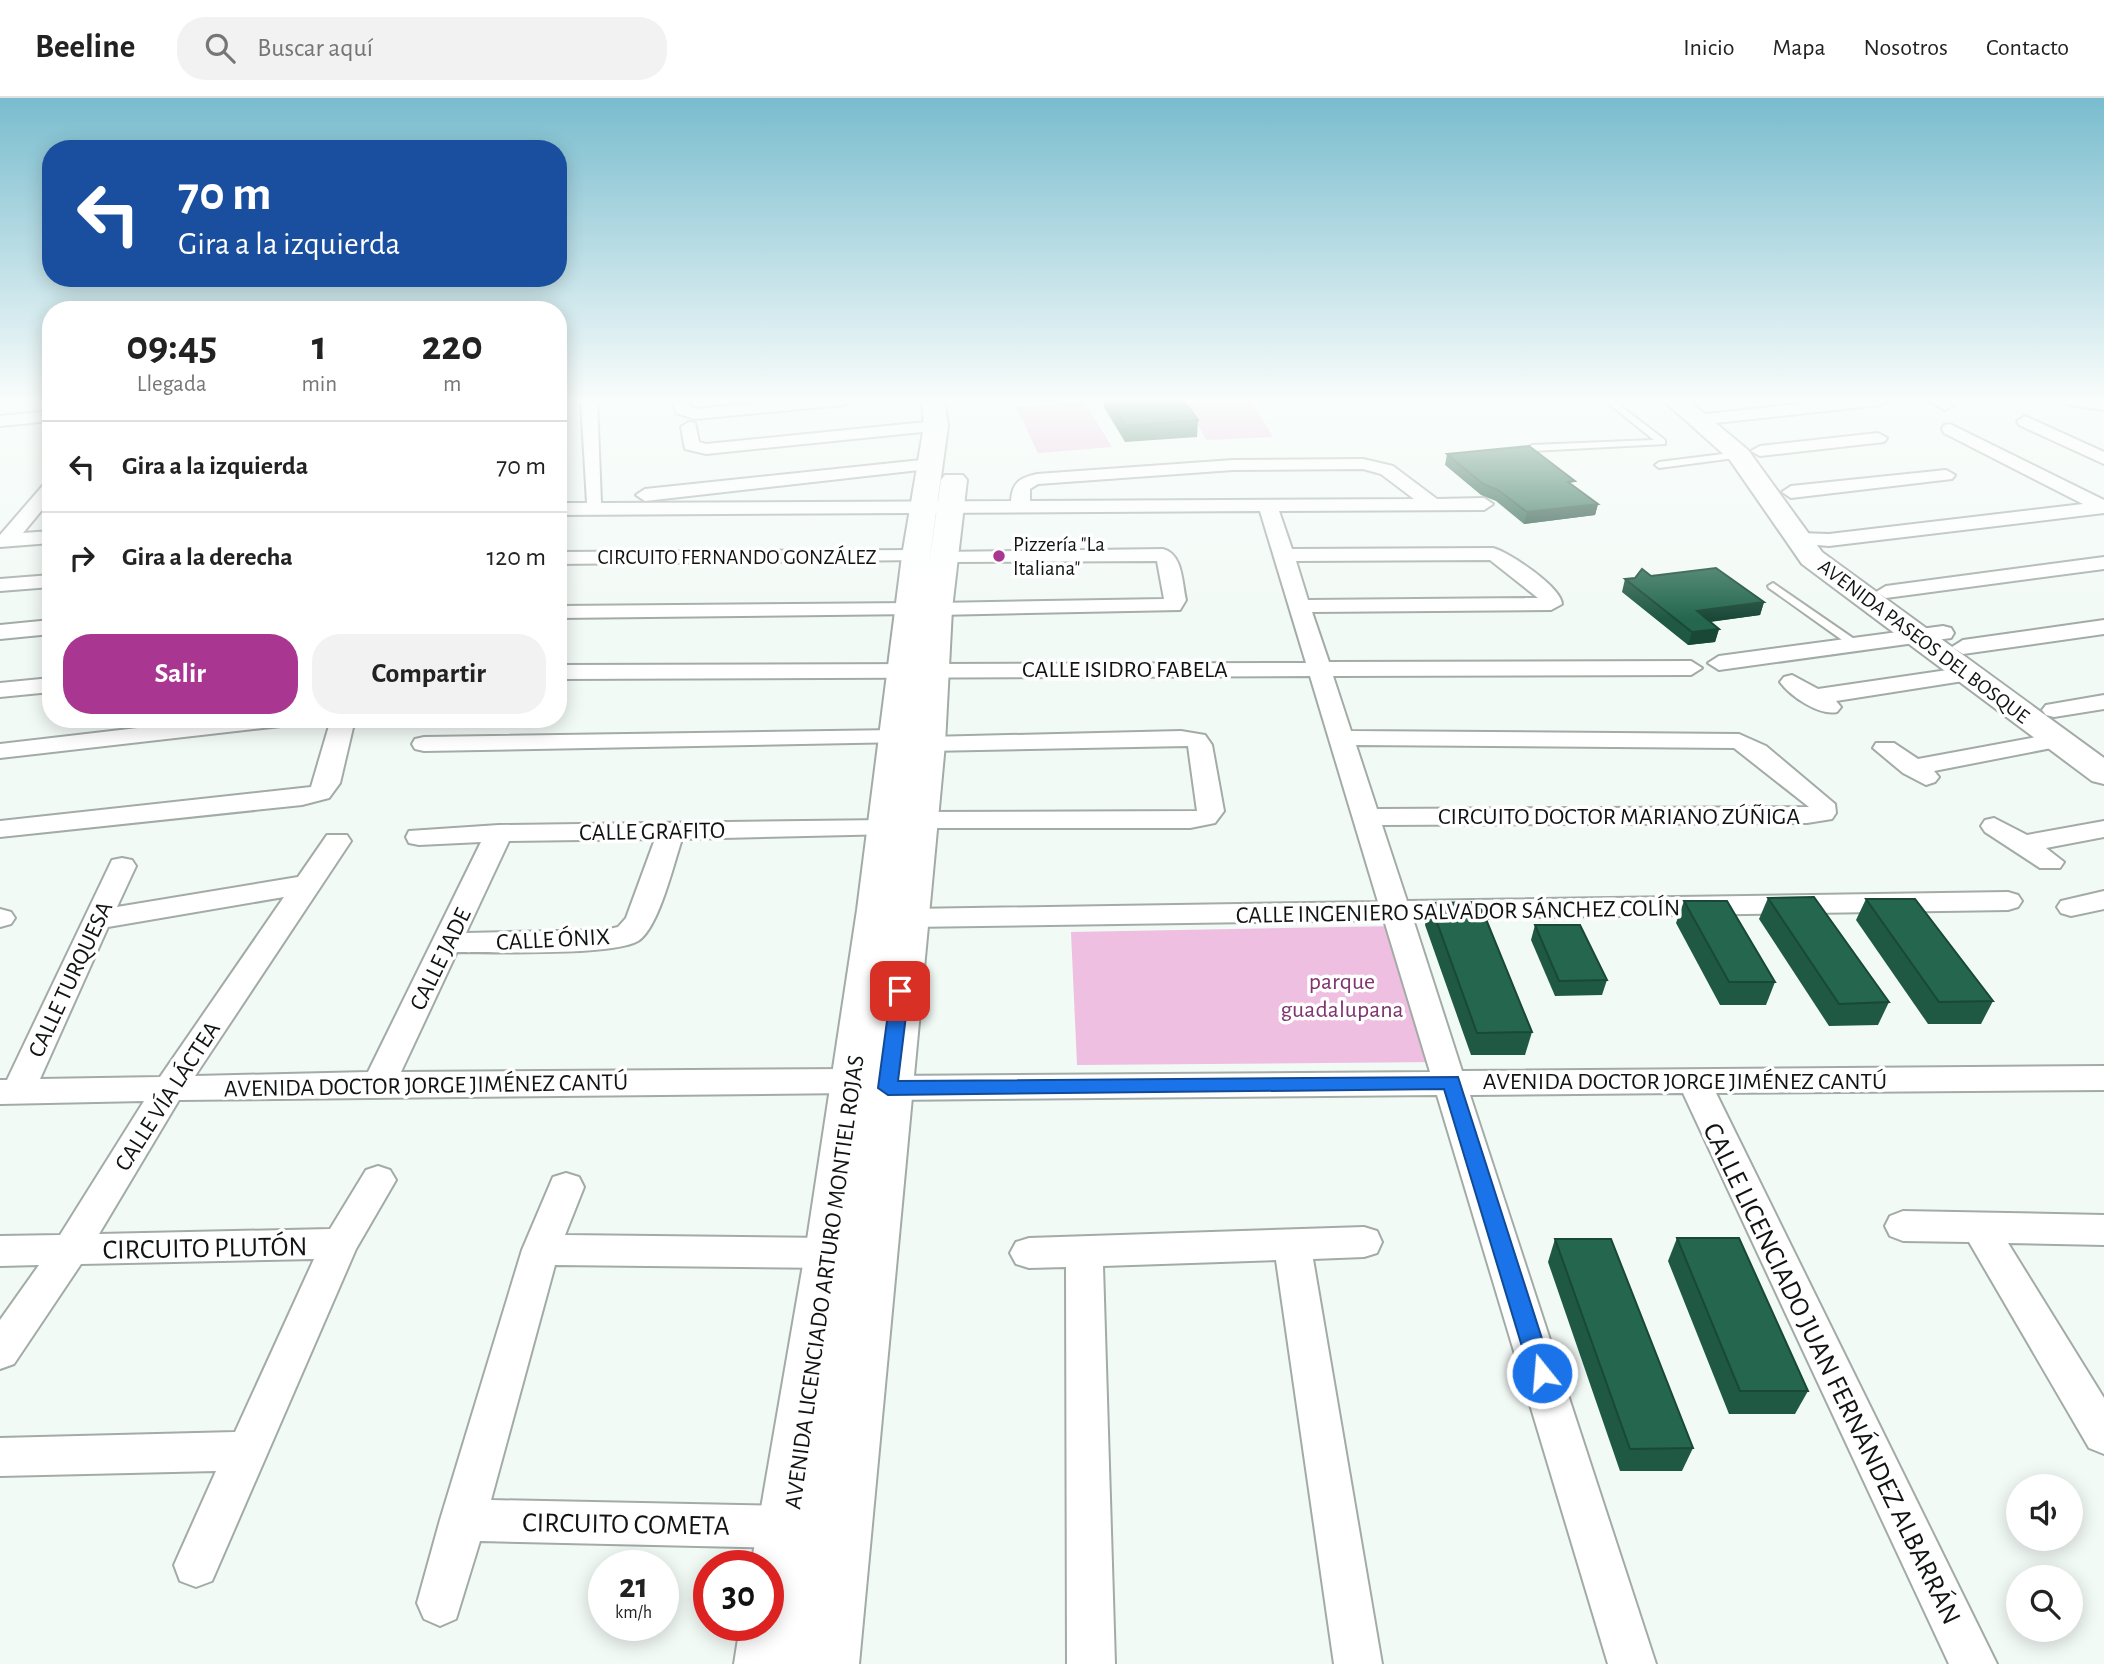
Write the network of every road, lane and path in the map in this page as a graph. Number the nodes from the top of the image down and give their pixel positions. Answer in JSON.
{"nodes":[{"id":1,"x":593,"y":473,"type":"edge"},
{"id":2,"x":846,"y":473,"type":"edge"},
{"id":3,"x":932,"y":473,"type":"edge"},
{"id":4,"x":948,"y":473,"type":"edge"},
{"id":5,"x":1120,"y":473,"type":"edge"},
{"id":6,"x":1389,"y":473,"type":"edge"},
{"id":7,"x":1760,"y":473,"type":"edge"},
{"id":8,"x":1771,"y":473,"type":"edge"},
{"id":9,"x":1918,"y":473,"type":"edge"},
{"id":10,"x":1945,"y":473,"type":"edge"},
{"id":11,"x":2042,"y":473,"type":"edge"},
{"id":12,"x":1967,"y":485,"type":"dead end"},
{"id":13,"x":1791,"y":492,"type":"junction"},
{"id":14,"x":42,"y":500,"type":"edge"},
{"id":15,"x":594,"y":500,"type":"junction"},
{"id":16,"x":1485,"y":504,"type":"dead end"},
{"id":17,"x":1268,"y":505,"type":"junction"},
{"id":18,"x":1434,"y":505,"type":"junction"},
{"id":19,"x":567,"y":506,"type":"edge"},
{"id":20,"x":1020,"y":507,"type":"junction"},
{"id":21,"x":2104,"y":507,"type":"edge"},
{"id":22,"x":567,"y":508,"type":"edge"},
{"id":23,"x":938,"y":508,"type":"junction"},
{"id":24,"x":42,"y":538,"type":"edge"},
{"id":25,"x":1798,"y":539,"type":"junction"},
{"id":26,"x":1829,"y":540,"type":"junction"},
{"id":27,"x":3,"y":541,"type":"edge"},
{"id":28,"x":1283,"y":555,"type":"junction"},
{"id":29,"x":930,"y":556,"type":"junction"},
{"id":30,"x":567,"y":558,"type":"edge"},
{"id":31,"x":2099,"y":559,"type":"edge"},
{"id":32,"x":0,"y":586,"type":"edge"},
{"id":33,"x":1773,"y":586,"type":"dead end"},
{"id":34,"x":40,"y":589,"type":"edge"},
{"id":35,"x":1886,"y":592,"type":"junction"},
{"id":36,"x":0,"y":596,"type":"edge"},
{"id":37,"x":1299,"y":606,"type":"junction"},
{"id":38,"x":923,"y":609,"type":"junction"},
{"id":39,"x":567,"y":612,"type":"edge"},
{"id":40,"x":3,"y":627,"type":"edge"},
{"id":41,"x":42,"y":627,"type":"edge"},
{"id":42,"x":2104,"y":627,"type":"edge"},
{"id":43,"x":1856,"y":645,"type":"junction"},
{"id":44,"x":1948,"y":647,"type":"junction"},
{"id":45,"x":1719,"y":663,"type":"dead end"},
{"id":46,"x":1317,"y":668,"type":"junction"},
{"id":47,"x":1691,"y":668,"type":"dead end"},
{"id":48,"x":917,"y":671,"type":"junction"},
{"id":49,"x":567,"y":672,"type":"edge"},
{"id":50,"x":1793,"y":682,"type":"dead end"},
{"id":51,"x":42,"y":686,"type":"edge"},
{"id":52,"x":0,"y":690,"type":"edge"},
{"id":53,"x":1815,"y":697,"type":"junction"},
{"id":54,"x":2104,"y":702,"type":"edge"},
{"id":55,"x":2054,"y":710,"type":"junction"},
{"id":56,"x":1834,"y":711,"type":"dead end"},
{"id":57,"x":202,"y":728,"type":"edge"},
{"id":58,"x":341,"y":728,"type":"edge"},
{"id":59,"x":1339,"y":738,"type":"junction"},
{"id":60,"x":2058,"y":740,"type":"junction"},
{"id":61,"x":912,"y":741,"type":"junction"},
{"id":62,"x":424,"y":744,"type":"dead end"},
{"id":63,"x":2104,"y":747,"type":"edge"},
{"id":64,"x":1885,"y":748,"type":"dead end"},
{"id":65,"x":0,"y":751,"type":"edge"},
{"id":66,"x":1912,"y":768,"type":"junction"},
{"id":67,"x":2104,"y":774,"type":"edge"},
{"id":68,"x":1934,"y":783,"type":"dead end"},
{"id":69,"x":1364,"y":817,"type":"junction"},
{"id":70,"x":902,"y":824,"type":"junction"},
{"id":71,"x":1994,"y":826,"type":"dead end"},
{"id":72,"x":0,"y":829,"type":"edge"},
{"id":73,"x":2104,"y":829,"type":"edge"},
{"id":74,"x":672,"y":830,"type":"junction"},
{"id":75,"x":499,"y":833,"type":"junction"},
{"id":76,"x":419,"y":837,"type":"dead end"},
{"id":77,"x":337,"y":841,"type":"dead end"},
{"id":78,"x":2022,"y":844,"type":"junction"},
{"id":79,"x":2050,"y":862,"type":"dead end"},
{"id":80,"x":122,"y":866,"type":"dead end"},
{"id":81,"x":310,"y":884,"type":"junction"},
{"id":82,"x":2104,"y":900,"type":"edge"},
{"id":83,"x":2008,"y":901,"type":"dead end"},
{"id":84,"x":2071,"y":907,"type":"dead end"},
{"id":85,"x":1396,"y":913,"type":"junction"},
{"id":86,"x":909,"y":918,"type":"junction"},
{"id":87,"x":97,"y":920,"type":"junction"},
{"id":88,"x":448,"y":943,"type":"junction"},
{"id":89,"x":2104,"y":1078,"type":"edge"},
{"id":90,"x":1451,"y":1082,"type":"junction"},
{"id":91,"x":1694,"y":1082,"type":"junction"},
{"id":92,"x":379,"y":1084,"type":"junction"},
{"id":93,"x":870,"y":1085,"type":"junction"},
{"id":94,"x":170,"y":1087,"type":"junction"},
{"id":95,"x":9,"y":1092,"type":"edge"},
{"id":96,"x":378,"y":1181,"type":"dead end"},
{"id":97,"x":566,"y":1187,"type":"dead end"},
{"id":98,"x":1903,"y":1226,"type":"dead end"},
{"id":99,"x":1980,"y":1229,"type":"junction"},
{"id":100,"x":2104,"y":1230,"type":"edge"},
{"id":101,"x":1364,"y":1242,"type":"dead end"},
{"id":102,"x":340,"y":1244,"type":"junction"},
{"id":103,"x":1292,"y":1246,"type":"junction"},
{"id":104,"x":71,"y":1249,"type":"junction"},
{"id":105,"x":541,"y":1250,"type":"junction"},
{"id":106,"x":0,"y":1251,"type":"edge"},
{"id":107,"x":1084,"y":1251,"type":"junction"},
{"id":108,"x":1030,"y":1252,"type":"dead end"},
{"id":109,"x":831,"y":1253,"type":"junction"},
{"id":110,"x":0,"y":1352,"type":"edge"},
{"id":111,"x":2104,"y":1435,"type":"edge"},
{"id":112,"x":245,"y":1451,"type":"junction"},
{"id":113,"x":0,"y":1457,"type":"edge"},
{"id":114,"x":462,"y":1520,"type":"junction"},
{"id":115,"x":790,"y":1527,"type":"junction"},
{"id":116,"x":196,"y":1565,"type":"dead end"},
{"id":117,"x":440,"y":1603,"type":"dead end"},
{"id":118,"x":766,"y":1664,"type":"edge"},
{"id":119,"x":827,"y":1664,"type":"edge"},
{"id":120,"x":1091,"y":1664,"type":"edge"},
{"id":121,"x":1358,"y":1664,"type":"edge"},
{"id":122,"x":1632,"y":1664,"type":"edge"},
{"id":123,"x":1973,"y":1664,"type":"edge"}],
"edges":[{"from":1,"to":15,"type":"street"},
{"from":2,"to":15,"type":"street"},
{"from":3,"to":23,"type":"main road","name":"AVENIDA LICENCIADO ARTURO MONTIEL ROJAS"},
{"from":4,"to":23,"type":"main road","name":"AVENIDA LICENCIADO ARTURO MONTIEL ROJAS"},
{"from":5,"to":20,"type":"street"},
{"from":6,"to":18,"type":"street"},
{"from":7,"to":25,"type":"main road","name":"AVENIDA PASEOS DEL BOSQUE"},
{"from":8,"to":13,"type":"main road","name":"AVENIDA PASEOS DEL BOSQUE"},
{"from":9,"to":13,"type":"street"},
{"from":10,"to":12,"type":"street"},
{"from":11,"to":21,"type":"street"},
{"from":13,"to":26,"type":"main road","name":"AVENIDA PASEOS DEL BOSQUE"},
{"from":14,"to":27,"type":"street"},
{"from":15,"to":19,"type":"street"},
{"from":16,"to":18,"type":"street"},
{"from":17,"to":18,"type":"street"},
{"from":17,"to":20,"type":"street"},
{"from":17,"to":28,"type":"street"},
{"from":20,"to":23,"type":"street"},
{"from":21,"to":26,"type":"street"},
{"from":22,"to":23,"type":"street"},
{"from":23,"to":29,"type":"main road","name":"AVENIDA LICENCIADO ARTURO MONTIEL ROJAS"},
{"from":24,"to":27,"type":"street"},
{"from":25,"to":26,"type":"street"},
{"from":25,"to":44,"type":"main road","name":"AVENIDA PASEOS DEL BOSQUE"},
{"from":26,"to":35,"type":"main road","name":"AVENIDA PASEOS DEL BOSQUE"},
{"from":28,"to":37,"type":"street"},
{"from":28,"to":37,"type":"street"},
{"from":29,"to":30,"type":"street","name":"CIRCUITO FERNANDO GONZÁLEZ"},
{"from":29,"to":38,"type":"main road","name":"AVENIDA LICENCIADO ARTURO MONTIEL ROJAS"},
{"from":29,"to":38,"type":"street","name":"CIRCUITO FERNANDO GONZÁLEZ"},
{"from":31,"to":35,"type":"street"},
{"from":32,"to":34,"type":"street"},
{"from":33,"to":43,"type":"lane"},
{"from":34,"to":36,"type":"street"},
{"from":35,"to":44,"type":"main road","name":"AVENIDA PASEOS DEL BOSQUE"},
{"from":37,"to":46,"type":"street"},
{"from":38,"to":39,"type":"street"},
{"from":38,"to":48,"type":"main road","name":"AVENIDA LICENCIADO ARTURO MONTIEL ROJAS"},
{"from":40,"to":41,"type":"street"},
{"from":42,"to":44,"type":"street"},
{"from":43,"to":44,"type":"street"},
{"from":43,"to":45,"type":"street"},
{"from":44,"to":53,"type":"street"},
{"from":44,"to":55,"type":"main road","name":"AVENIDA PASEOS DEL BOSQUE"},
{"from":44,"to":60,"type":"main road","name":"AVENIDA PASEOS DEL BOSQUE"},
{"from":46,"to":47,"type":"street","name":"CALLE ISIDRO FABELA"},
{"from":46,"to":48,"type":"street","name":"CALLE ISIDRO FABELA"},
{"from":46,"to":59,"type":"street"},
{"from":48,"to":49,"type":"street","name":"CALLE ISIDRO FABELA"},
{"from":48,"to":61,"type":"main road","name":"AVENIDA LICENCIADO ARTURO MONTIEL ROJAS"},
{"from":50,"to":53,"type":"street"},
{"from":51,"to":52,"type":"street"},
{"from":53,"to":56,"type":"street"},
{"from":54,"to":55,"type":"street"},
{"from":55,"to":63,"type":"main road","name":"AVENIDA PASEOS DEL BOSQUE"},
{"from":57,"to":65,"type":"street"},
{"from":58,"to":72,"type":"street"},
{"from":59,"to":69,"type":"street"},
{"from":59,"to":69,"type":"street","name":"CIRCUITO DOCTOR MARIANO ZÚÑIGA"},
{"from":60,"to":66,"type":"street"},
{"from":60,"to":67,"type":"main road","name":"AVENIDA PASEOS DEL BOSQUE"},
{"from":61,"to":62,"type":"street"},
{"from":61,"to":70,"type":"main road","name":"AVENIDA LICENCIADO ARTURO MONTIEL ROJAS"},
{"from":61,"to":70,"type":"street","name":"CALLE GRAFITO"},
{"from":64,"to":66,"type":"street"},
{"from":66,"to":68,"type":"street"},
{"from":69,"to":85,"type":"street"},
{"from":70,"to":74,"type":"street","name":"CALLE GRAFITO"},
{"from":70,"to":86,"type":"main road","name":"AVENIDA LICENCIADO ARTURO MONTIEL ROJAS"},
{"from":70,"to":93,"type":"main road","name":"AVENIDA LICENCIADO ARTURO MONTIEL ROJAS"},
{"from":71,"to":78,"type":"street"},
{"from":73,"to":78,"type":"street"},
{"from":74,"to":75,"type":"street","name":"CALLE GRAFITO"},
{"from":74,"to":88,"type":"street","name":"CALLE ÓNIX"},
{"from":75,"to":76,"type":"street","name":"CALLE GRAFITO"},
{"from":75,"to":88,"type":"street","name":"CALLE JADE"},
{"from":77,"to":81,"type":"street","name":"CALLE VÍA LÁCTEA"},
{"from":78,"to":79,"type":"street"},
{"from":80,"to":87,"type":"street","name":"CALLE TURQUESA"},
{"from":81,"to":87,"type":"street"},
{"from":81,"to":94,"type":"street","name":"CALLE VÍA LÁCTEA"},
{"from":82,"to":84,"type":"street"},
{"from":83,"to":85,"type":"street","name":"CALLE INGENIERO SALVADOR SÁNCHEZ COLÍN"},
{"from":85,"to":86,"type":"street","name":"CALLE INGENIERO SALVADOR SÁNCHEZ COLÍN"},
{"from":85,"to":90,"type":"street"},
{"from":86,"to":93,"type":"main road","name":"AVENIDA LICENCIADO ARTURO MONTIEL ROJAS"},
{"from":87,"to":95,"type":"street","name":"CALLE TURQUESA"},
{"from":88,"to":92,"type":"street","name":"CALLE JADE"},
{"from":89,"to":91,"type":"street","name":"AVENIDA DOCTOR JORGE JIMÉNEZ CANTÚ"},
{"from":90,"to":91,"type":"street","name":"AVENIDA DOCTOR JORGE JIMÉNEZ CANTÚ"},
{"from":90,"to":93,"type":"street","name":"AVENIDA DOCTOR JORGE JIMÉNEZ CANTÚ"},
{"from":90,"to":122,"type":"street"},
{"from":91,"to":123,"type":"street","name":"CALLE LICENCIADO JUAN FERNÁNDEZ ALBARRÁN"},
{"from":92,"to":93,"type":"street","name":"AVENIDA DOCTOR JORGE JIMÉNEZ CANTÚ"},
{"from":92,"to":94,"type":"street","name":"AVENIDA DOCTOR JORGE JIMÉNEZ CANTÚ"},
{"from":93,"to":109,"type":"main road","name":"AVENIDA LICENCIADO ARTURO MONTIEL ROJAS"},
{"from":93,"to":119,"type":"main road","name":"AVENIDA LICENCIADO ARTURO MONTIEL ROJAS"},
{"from":94,"to":95,"type":"street","name":"AVENIDA DOCTOR JORGE JIMÉNEZ CANTÚ"},
{"from":94,"to":104,"type":"street","name":"CALLE VÍA LÁCTEA"},
{"from":96,"to":102,"type":"street","name":"CIRCUITO PLUTÓN"},
{"from":97,"to":105,"type":"street"},
{"from":98,"to":99,"type":"street"},
{"from":99,"to":100,"type":"street"},
{"from":99,"to":111,"type":"street"},
{"from":101,"to":103,"type":"street"},
{"from":102,"to":104,"type":"street","name":"CIRCUITO PLUTÓN"},
{"from":102,"to":112,"type":"street","name":"CIRCUITO PLUTÓN"},
{"from":103,"to":107,"type":"street"},
{"from":103,"to":121,"type":"street"},
{"from":104,"to":106,"type":"street","name":"CIRCUITO PLUTÓN"},
{"from":104,"to":110,"type":"street","name":"CALLE VÍA LÁCTEA"},
{"from":105,"to":109,"type":"street"},
{"from":105,"to":114,"type":"street"},
{"from":107,"to":108,"type":"street"},
{"from":107,"to":120,"type":"street"},
{"from":109,"to":115,"type":"main road","name":"AVENIDA LICENCIADO ARTURO MONTIEL ROJAS"},
{"from":112,"to":113,"type":"street"},
{"from":112,"to":116,"type":"street","name":"CIRCUITO PLUTÓN"},
{"from":114,"to":115,"type":"street","name":"CIRCUITO COMETA"},
{"from":114,"to":117,"type":"street"},
{"from":115,"to":118,"type":"main road","name":"AVENIDA LICENCIADO ARTURO MONTIEL ROJAS"}]}
